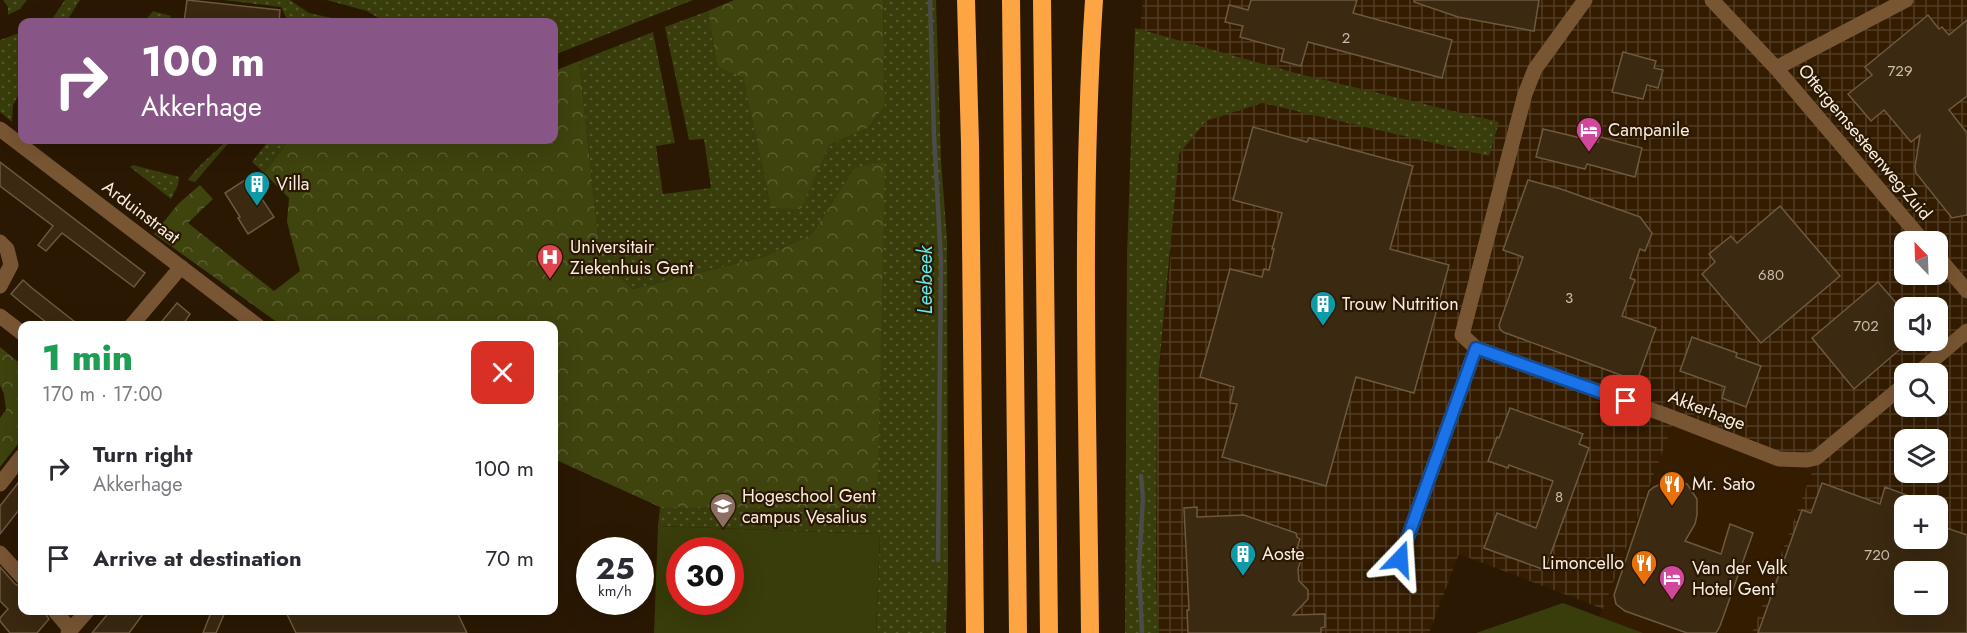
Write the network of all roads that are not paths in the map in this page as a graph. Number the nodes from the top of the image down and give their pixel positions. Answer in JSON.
{"nodes":[{"id":1,"x":1011,"y":0,"type":"edge"},
{"id":2,"x":1042,"y":0,"type":"edge"},
{"id":3,"x":1094,"y":0,"type":"edge"},
{"id":4,"x":1712,"y":0,"type":"edge"},
{"id":5,"x":1906,"y":0,"type":"edge"},
{"id":6,"x":1584,"y":1,"type":"edge"},
{"id":7,"x":966,"y":2,"type":"edge"},
{"id":8,"x":1776,"y":68,"type":"junction"},
{"id":9,"x":0,"y":129,"type":"edge"},
{"id":10,"x":18,"y":143,"type":"edge"},
{"id":11,"x":20,"y":144,"type":"edge"},
{"id":12,"x":1915,"y":231,"type":"edge"},
{"id":13,"x":0,"y":242,"type":"edge"},
{"id":14,"x":181,"y":267,"type":"junction"},
{"id":15,"x":1948,"y":269,"type":"edge"},
{"id":16,"x":0,"y":286,"type":"edge"},
{"id":17,"x":1967,"y":291,"type":"edge"},
{"id":18,"x":0,"y":316,"type":"edge"},
{"id":19,"x":135,"y":321,"type":"edge"},
{"id":20,"x":251,"y":321,"type":"edge"},
{"id":21,"x":18,"y":330,"type":"edge"},
{"id":22,"x":1967,"y":331,"type":"edge"},
{"id":23,"x":1476,"y":348,"type":"junction"},
{"id":24,"x":1930,"y":363,"type":"edge"},
{"id":25,"x":1894,"y":393,"type":"edge"},
{"id":26,"x":18,"y":461,"type":"edge"},
{"id":27,"x":0,"y":484,"type":"edge"},
{"id":28,"x":0,"y":553,"type":"edge"},
{"id":29,"x":1400,"y":559,"type":"dead end"},
{"id":30,"x":18,"y":572,"type":"edge"},
{"id":31,"x":58,"y":615,"type":"edge"},
{"id":32,"x":84,"y":615,"type":"edge"},
{"id":33,"x":70,"y":631,"type":"edge"},
{"id":34,"x":975,"y":633,"type":"edge"},
{"id":35,"x":1017,"y":633,"type":"edge"},
{"id":36,"x":1049,"y":633,"type":"edge"},
{"id":37,"x":1090,"y":633,"type":"edge"}],
"edges":[{"from":1,"to":35,"type":"highway"},
{"from":2,"to":36,"type":"highway"},
{"from":3,"to":37,"type":"highway"},
{"from":4,"to":8,"type":"street","name":"Ottergemsesteenweg-Zuid"},
{"from":5,"to":8,"type":"street","name":"Ottergemsesteenweg-Zuid"},
{"from":6,"to":23,"type":"street"},
{"from":7,"to":34,"type":"highway"},
{"from":8,"to":12,"type":"street","name":"Ottergemsesteenweg-Zuid"},
{"from":9,"to":10,"type":"street","name":"Arduinstraat"},
{"from":11,"to":14,"type":"street","name":"Arduinstraat"},
{"from":13,"to":16,"type":"street"},
{"from":14,"to":19,"type":"street"},
{"from":14,"to":20,"type":"street","name":"Arduinstraat"},
{"from":15,"to":17,"type":"street"},
{"from":18,"to":21,"type":"street"},
{"from":22,"to":24,"type":"street"},
{"from":23,"to":25,"type":"street","name":"Akkerhage"},
{"from":23,"to":29,"type":"street"},
{"from":26,"to":27,"type":"street"},
{"from":28,"to":30,"type":"street"},
{"from":31,"to":33,"type":"street"},
{"from":32,"to":33,"type":"street"}]}
